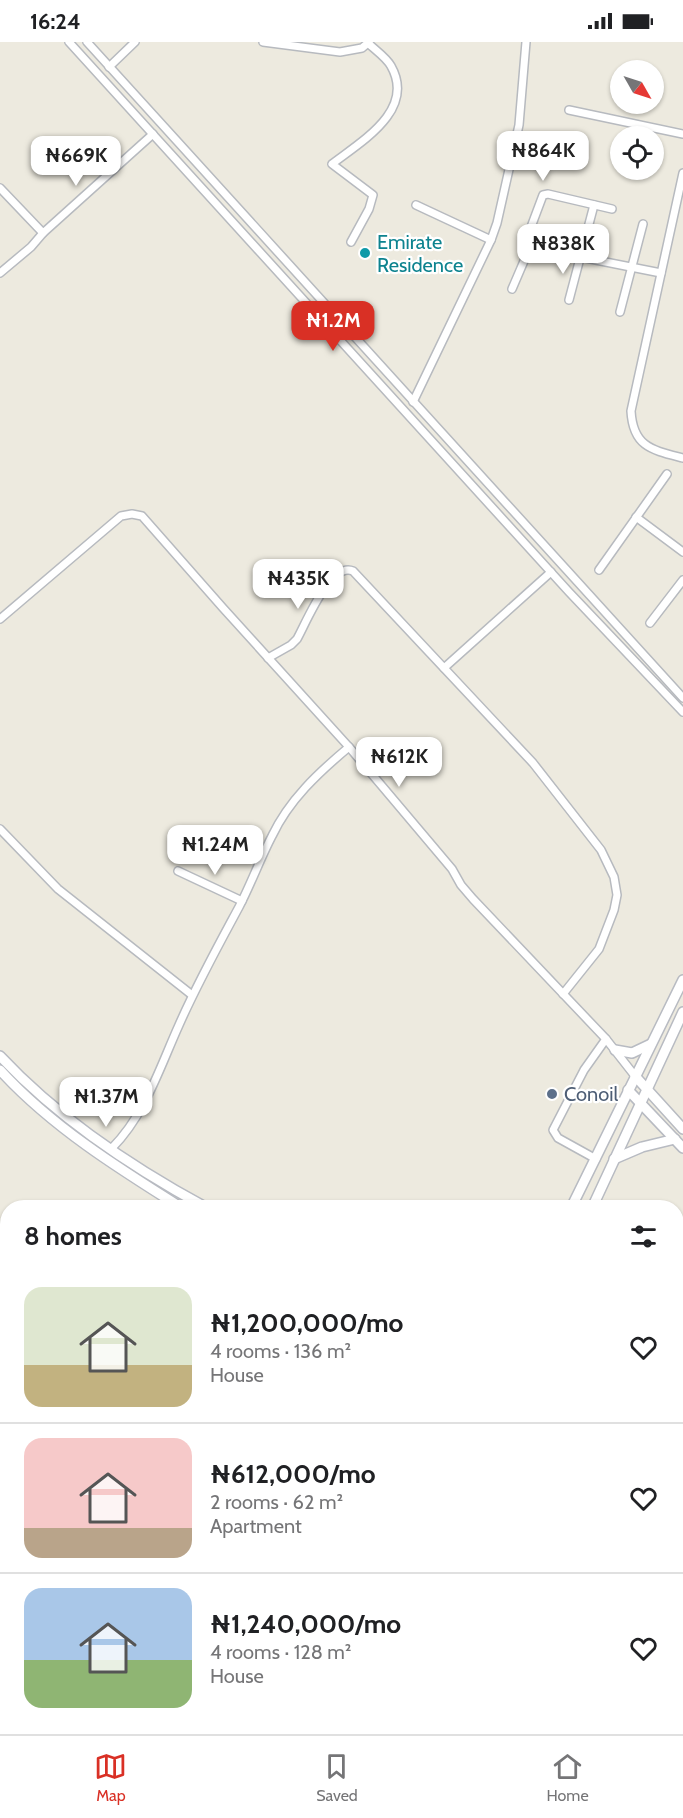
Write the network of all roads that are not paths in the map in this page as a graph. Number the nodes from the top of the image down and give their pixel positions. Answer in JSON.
{"nodes":[{"id":1,"x":69,"y":42,"type":"edge"},
{"id":2,"x":87,"y":42,"type":"edge"},
{"id":3,"x":135,"y":42,"type":"edge"},
{"id":4,"x":263,"y":42,"type":"edge"},
{"id":5,"x":369,"y":42,"type":"edge"},
{"id":6,"x":526,"y":42,"type":"edge"},
{"id":7,"x":109,"y":67,"type":"junction"},
{"id":8,"x":122,"y":79,"type":"junction"},
{"id":9,"x":112,"y":88,"type":"junction"},
{"id":10,"x":568,"y":110,"type":"dead end"},
{"id":11,"x":153,"y":134,"type":"junction"},
{"id":12,"x":683,"y":134,"type":"edge"},
{"id":13,"x":683,"y":172,"type":"edge"},
{"id":14,"x":0,"y":188,"type":"edge"},
{"id":15,"x":416,"y":205,"type":"dead end"},
{"id":16,"x":594,"y":205,"type":"junction"},
{"id":17,"x":679,"y":205,"type":"edge"},
{"id":18,"x":612,"y":209,"type":"dead end"},
{"id":19,"x":643,"y":224,"type":"dead end"},
{"id":20,"x":44,"y":233,"type":"junction"},
{"id":21,"x":491,"y":240,"type":"junction"},
{"id":22,"x":351,"y":242,"type":"dead end"},
{"id":23,"x":530,"y":247,"type":"junction"},
{"id":24,"x":581,"y":258,"type":"junction"},
{"id":25,"x":632,"y":268,"type":"junction"},
{"id":26,"x":0,"y":273,"type":"edge"},
{"id":27,"x":662,"y":273,"type":"junction"},
{"id":28,"x":512,"y":289,"type":"dead end"},
{"id":29,"x":569,"y":300,"type":"dead end"},
{"id":30,"x":620,"y":312,"type":"dead end"},
{"id":31,"x":413,"y":402,"type":"junction"},
{"id":32,"x":683,"y":458,"type":"edge"},
{"id":33,"x":667,"y":474,"type":"dead end"},
{"id":34,"x":636,"y":517,"type":"junction"},
{"id":35,"x":683,"y":552,"type":"edge"},
{"id":36,"x":599,"y":570,"type":"dead end"},
{"id":37,"x":551,"y":572,"type":"junction"},
{"id":38,"x":683,"y":580,"type":"edge"},
{"id":39,"x":0,"y":619,"type":"edge"},
{"id":40,"x":650,"y":623,"type":"dead end"},
{"id":41,"x":268,"y":658,"type":"junction"},
{"id":42,"x":444,"y":668,"type":"junction"},
{"id":43,"x":682,"y":696,"type":"edge"},
{"id":44,"x":681,"y":710,"type":"edge"},
{"id":45,"x":349,"y":747,"type":"junction"},
{"id":46,"x":0,"y":830,"type":"edge"},
{"id":47,"x":178,"y":871,"type":"dead end"},
{"id":48,"x":242,"y":901,"type":"junction"},
{"id":49,"x":683,"y":980,"type":"edge"},
{"id":50,"x":563,"y":994,"type":"junction"},
{"id":51,"x":192,"y":996,"type":"junction"},
{"id":52,"x":683,"y":1012,"type":"edge"},
{"id":53,"x":606,"y":1039,"type":"junction"},
{"id":54,"x":651,"y":1044,"type":"junction"},
{"id":55,"x":615,"y":1050,"type":"junction"},
{"id":56,"x":1,"y":1063,"type":"edge"},
{"id":57,"x":634,"y":1076,"type":"junction"},
{"id":58,"x":647,"y":1088,"type":"junction"},
{"id":59,"x":628,"y":1090,"type":"junction"},
{"id":60,"x":641,"y":1102,"type":"junction"},
{"id":61,"x":683,"y":1129,"type":"edge"},
{"id":62,"x":675,"y":1139,"type":"junction"},
{"id":63,"x":112,"y":1148,"type":"junction"},
{"id":64,"x":683,"y":1148,"type":"edge"},
{"id":65,"x":596,"y":1159,"type":"junction"},
{"id":66,"x":614,"y":1159,"type":"junction"},
{"id":67,"x":170,"y":1200,"type":"edge"},
{"id":68,"x":193,"y":1200,"type":"edge"},
{"id":69,"x":575,"y":1200,"type":"edge"},
{"id":70,"x":596,"y":1200,"type":"edge"}],
"edges":[{"from":1,"to":9,"type":"street"},
{"from":2,"to":7,"type":"street"},
{"from":3,"to":7,"type":"street"},
{"from":4,"to":5,"type":"street"},
{"from":5,"to":22,"type":"street"},
{"from":6,"to":21,"type":"street"},
{"from":7,"to":8,"type":"street"},
{"from":8,"to":9,"type":"street"},
{"from":8,"to":31,"type":"street"},
{"from":9,"to":11,"type":"street"},
{"from":10,"to":12,"type":"street"},
{"from":11,"to":20,"type":"street"},
{"from":11,"to":37,"type":"street"},
{"from":13,"to":17,"type":"street"},
{"from":14,"to":20,"type":"street"},
{"from":15,"to":21,"type":"street"},
{"from":16,"to":18,"type":"street"},
{"from":16,"to":23,"type":"street"},
{"from":16,"to":24,"type":"street"},
{"from":17,"to":27,"type":"street"},
{"from":19,"to":25,"type":"street"},
{"from":20,"to":26,"type":"street"},
{"from":21,"to":31,"type":"street"},
{"from":23,"to":24,"type":"street"},
{"from":23,"to":28,"type":"street"},
{"from":24,"to":25,"type":"street"},
{"from":24,"to":29,"type":"street"},
{"from":25,"to":27,"type":"street"},
{"from":25,"to":30,"type":"street"},
{"from":27,"to":32,"type":"street"},
{"from":31,"to":43,"type":"street"},
{"from":33,"to":34,"type":"street"},
{"from":34,"to":35,"type":"street"},
{"from":34,"to":36,"type":"street"},
{"from":37,"to":42,"type":"street"},
{"from":37,"to":44,"type":"street"},
{"from":38,"to":40,"type":"street"},
{"from":39,"to":41,"type":"street"},
{"from":41,"to":42,"type":"street"},
{"from":41,"to":45,"type":"street"},
{"from":42,"to":50,"type":"street"},
{"from":43,"to":44,"type":"street"},
{"from":45,"to":48,"type":"street"},
{"from":45,"to":50,"type":"street"},
{"from":46,"to":51,"type":"street"},
{"from":47,"to":48,"type":"street"},
{"from":48,"to":51,"type":"street"},
{"from":49,"to":54,"type":"main road"},
{"from":50,"to":53,"type":"street"},
{"from":51,"to":63,"type":"street"},
{"from":52,"to":58,"type":"main road"},
{"from":53,"to":55,"type":"street"},
{"from":53,"to":65,"type":"street"},
{"from":54,"to":55,"type":"main road"},
{"from":54,"to":57,"type":"main road"},
{"from":55,"to":57,"type":"street"},
{"from":56,"to":63,"type":"main road"},
{"from":56,"to":67,"type":"main road"},
{"from":57,"to":58,"type":"main road"},
{"from":57,"to":59,"type":"main road"},
{"from":58,"to":60,"type":"main road"},
{"from":58,"to":61,"type":"main road"},
{"from":59,"to":60,"type":"main road"},
{"from":59,"to":65,"type":"main road"},
{"from":60,"to":62,"type":"main road"},
{"from":60,"to":66,"type":"main road"},
{"from":62,"to":64,"type":"main road"},
{"from":62,"to":66,"type":"main road"},
{"from":63,"to":68,"type":"main road"},
{"from":65,"to":69,"type":"main road"},
{"from":66,"to":70,"type":"main road"}]}
